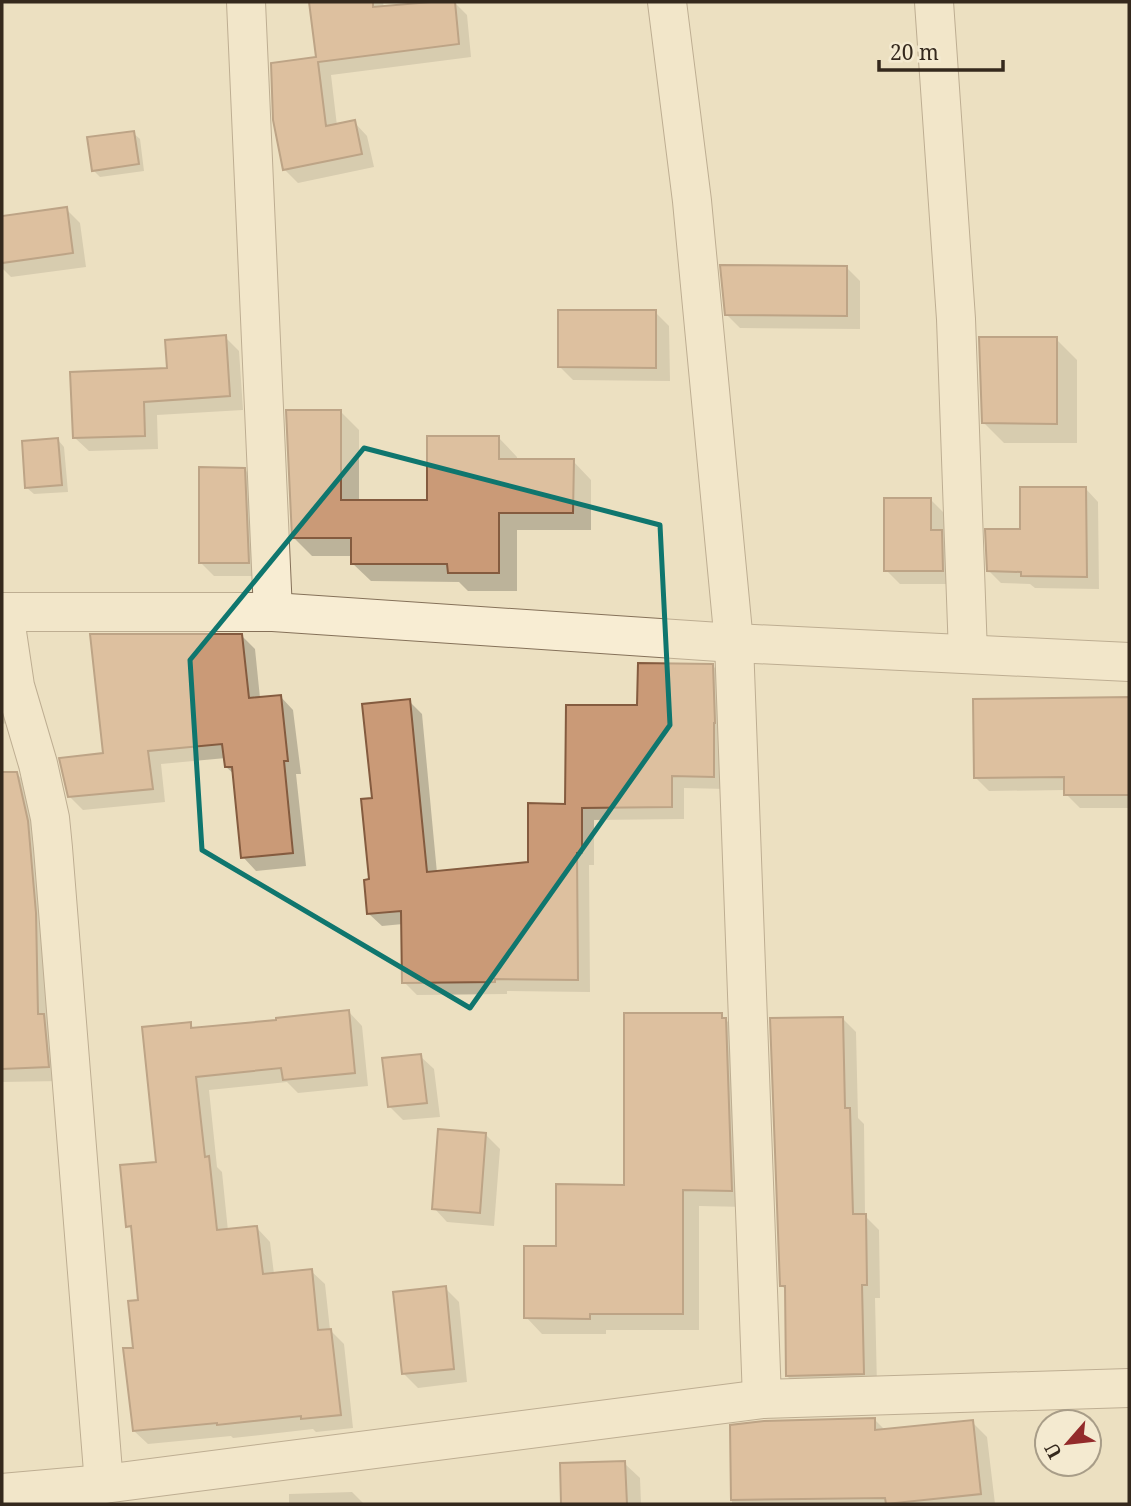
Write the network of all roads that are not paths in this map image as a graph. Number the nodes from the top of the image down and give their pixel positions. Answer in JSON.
{"nodes":[{"id":1,"x":246,"y":2,"type":"edge"},
{"id":2,"x":667,"y":2,"type":"edge"},
{"id":3,"x":934,"y":2,"type":"edge"},
{"id":4,"x":3,"y":612,"type":"edge"},
{"id":5,"x":273,"y":612,"type":"junction"},
{"id":6,"x":734,"y":643,"type":"junction"},
{"id":7,"x":968,"y":654,"type":"junction"},
{"id":8,"x":1129,"y":662,"type":"edge"},
{"id":9,"x":1129,"y":1388,"type":"edge"},
{"id":10,"x":762,"y":1399,"type":"junction"},
{"id":11,"x":104,"y":1484,"type":"junction"},
{"id":12,"x":2,"y":1493,"type":"edge"}],
"edges":[{"from":1,"to":5,"type":"street"},
{"from":2,"to":6,"type":"street"},
{"from":3,"to":7,"type":"street"},
{"from":4,"to":5,"type":"street"},
{"from":4,"to":11,"type":"street"},
{"from":5,"to":6,"type":"street"},
{"from":6,"to":7,"type":"street"},
{"from":6,"to":10,"type":"street"},
{"from":7,"to":8,"type":"street"},
{"from":9,"to":10,"type":"street"},
{"from":10,"to":11,"type":"street"},
{"from":11,"to":12,"type":"street"}]}
